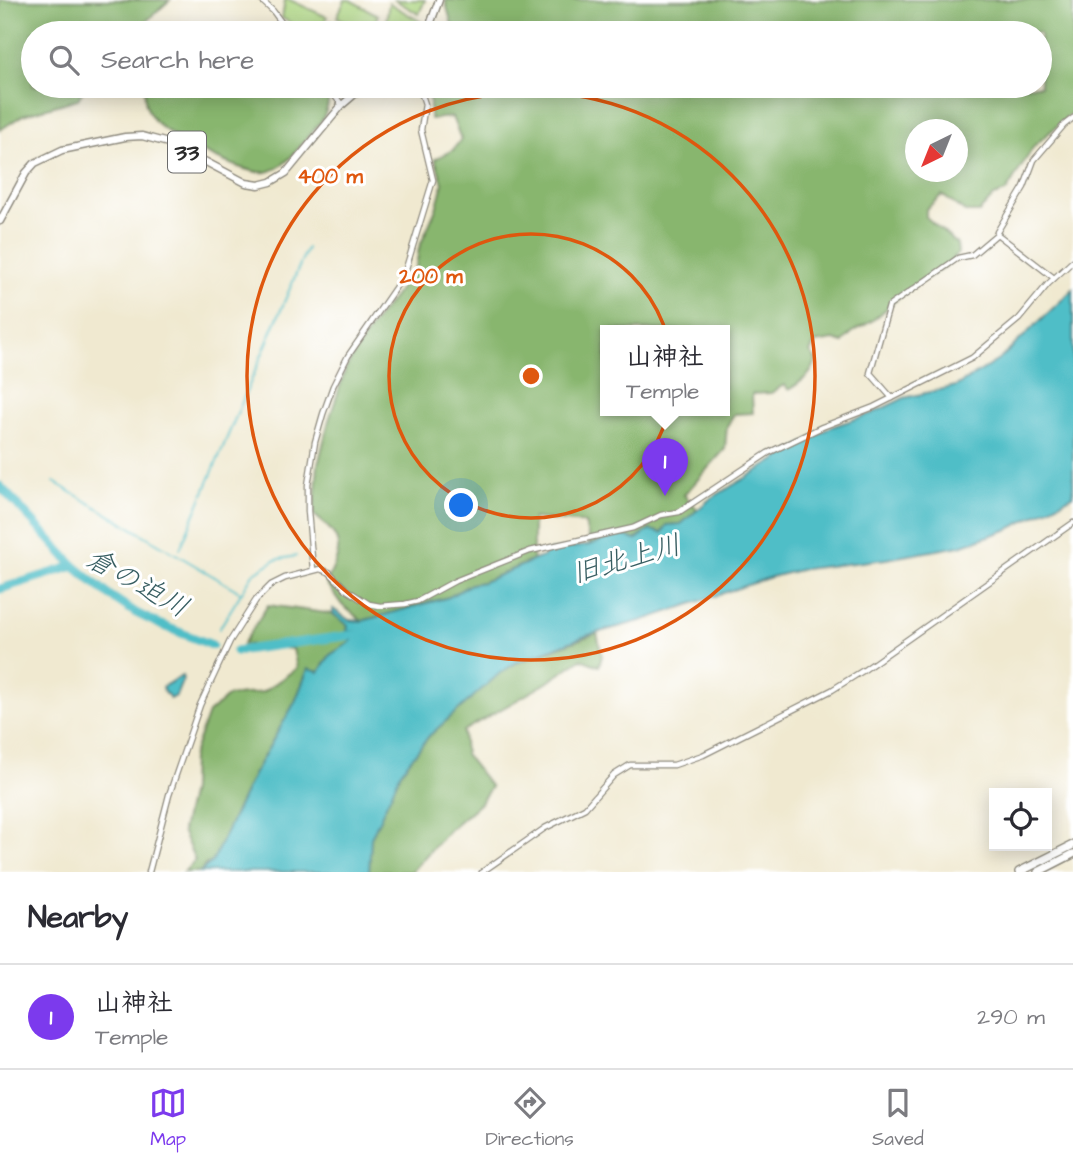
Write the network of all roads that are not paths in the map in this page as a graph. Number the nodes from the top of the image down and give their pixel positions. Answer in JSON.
{"nodes":[{"id":1,"x":261,"y":0,"type":"edge"},
{"id":2,"x":439,"y":0,"type":"edge"},
{"id":3,"x":280,"y":21,"type":"edge"},
{"id":4,"x":431,"y":21,"type":"edge"},
{"id":5,"x":336,"y":98,"type":"edge"},
{"id":6,"x":351,"y":98,"type":"edge"},
{"id":7,"x":423,"y":98,"type":"edge"},
{"id":8,"x":342,"y":106,"type":"junction"},
{"id":9,"x":1073,"y":118,"type":"edge"},
{"id":10,"x":0,"y":220,"type":"edge"},
{"id":11,"x":997,"y":234,"type":"junction"},
{"id":12,"x":1073,"y":261,"type":"edge"},
{"id":13,"x":1055,"y":278,"type":"junction"},
{"id":14,"x":892,"y":398,"type":"junction"},
{"id":15,"x":1073,"y":523,"type":"edge"},
{"id":16,"x":313,"y":570,"type":"junction"},
{"id":17,"x":1073,"y":845,"type":"edge"},
{"id":18,"x":1073,"y":854,"type":"edge"},
{"id":19,"x":149,"y":872,"type":"edge"},
{"id":20,"x":482,"y":872,"type":"edge"},
{"id":21,"x":1019,"y":872,"type":"edge"},
{"id":22,"x":1038,"y":872,"type":"edge"}],
"edges":[{"from":1,"to":3,"type":"street"},
{"from":2,"to":4,"type":"main road"},
{"from":5,"to":8,"type":"street"},
{"from":6,"to":8,"type":"main road","number":"33"},
{"from":7,"to":16,"type":"street"},
{"from":8,"to":10,"type":"main road","number":"33"},
{"from":9,"to":11,"type":"street"},
{"from":11,"to":13,"type":"street"},
{"from":11,"to":14,"type":"street"},
{"from":12,"to":13,"type":"street"},
{"from":13,"to":14,"type":"street"},
{"from":14,"to":16,"type":"street"},
{"from":15,"to":20,"type":"street"},
{"from":16,"to":19,"type":"street"},
{"from":17,"to":21,"type":"highway"},
{"from":18,"to":22,"type":"highway"}]}
